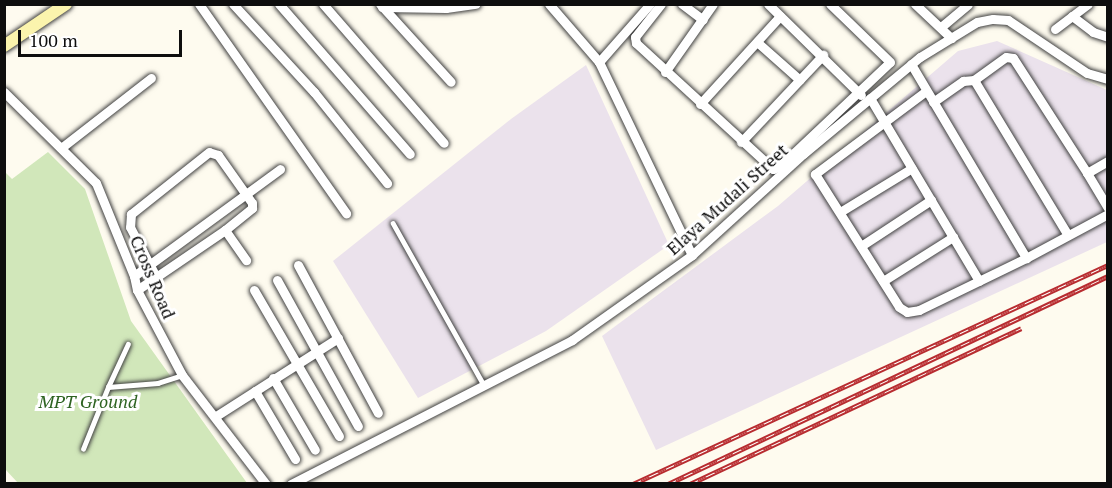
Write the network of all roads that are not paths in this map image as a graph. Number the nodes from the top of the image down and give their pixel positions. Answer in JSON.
{"nodes":[{"id":1,"x":66,"y":4,"type":"edge"},
{"id":2,"x":199,"y":4,"type":"edge"},
{"id":3,"x":233,"y":4,"type":"edge"},
{"id":4,"x":279,"y":4,"type":"edge"},
{"id":5,"x":323,"y":4,"type":"edge"},
{"id":6,"x":476,"y":4,"type":"edge"},
{"id":7,"x":549,"y":4,"type":"edge"},
{"id":8,"x":660,"y":4,"type":"edge"},
{"id":9,"x":682,"y":4,"type":"edge"},
{"id":10,"x":713,"y":4,"type":"edge"},
{"id":11,"x":768,"y":4,"type":"edge"},
{"id":12,"x":830,"y":4,"type":"edge"},
{"id":13,"x":915,"y":4,"type":"edge"},
{"id":14,"x":968,"y":4,"type":"edge"},
{"id":15,"x":1088,"y":4,"type":"edge"},
{"id":16,"x":381,"y":6,"type":"edge"},
{"id":17,"x":645,"y":6,"type":"edge"},
{"id":18,"x":780,"y":16,"type":"junction"},
{"id":19,"x":1072,"y":16,"type":"junction"},
{"id":20,"x":703,"y":20,"type":"junction"},
{"id":21,"x":941,"y":27,"type":"junction"},
{"id":22,"x":1055,"y":29,"type":"dead end"},
{"id":23,"x":1107,"y":37,"type":"edge"},
{"id":24,"x":951,"y":38,"type":"junction"},
{"id":25,"x":757,"y":42,"type":"junction"},
{"id":26,"x":4,"y":46,"type":"edge"},
{"id":27,"x":823,"y":55,"type":"junction"},
{"id":28,"x":599,"y":62,"type":"junction"},
{"id":29,"x":911,"y":64,"type":"junction"},
{"id":30,"x":665,"y":72,"type":"junction"},
{"id":31,"x":151,"y":78,"type":"dead end"},
{"id":32,"x":1107,"y":79,"type":"edge"},
{"id":33,"x":800,"y":80,"type":"junction"},
{"id":34,"x":974,"y":80,"type":"junction"},
{"id":35,"x":451,"y":82,"type":"dead end"},
{"id":36,"x":858,"y":91,"type":"junction"},
{"id":37,"x":926,"y":91,"type":"junction"},
{"id":38,"x":4,"y":92,"type":"edge"},
{"id":39,"x":868,"y":99,"type":"junction"},
{"id":40,"x":933,"y":102,"type":"junction"},
{"id":41,"x":700,"y":104,"type":"junction"},
{"id":42,"x":884,"y":122,"type":"junction"},
{"id":43,"x":741,"y":142,"type":"junction"},
{"id":44,"x":444,"y":143,"type":"dead end"},
{"id":45,"x":61,"y":148,"type":"junction"},
{"id":46,"x":410,"y":154,"type":"dead end"},
{"id":47,"x":1107,"y":161,"type":"edge"},
{"id":48,"x":912,"y":168,"type":"junction"},
{"id":49,"x":280,"y":170,"type":"dead end"},
{"id":50,"x":1087,"y":173,"type":"junction"},
{"id":51,"x":387,"y":183,"type":"dead end"},
{"id":52,"x":245,"y":195,"type":"junction"},
{"id":53,"x":931,"y":200,"type":"junction"},
{"id":54,"x":1107,"y":208,"type":"edge"},
{"id":55,"x":840,"y":212,"type":"junction"},
{"id":56,"x":346,"y":213,"type":"dead end"},
{"id":57,"x":1107,"y":214,"type":"edge"},
{"id":58,"x":393,"y":223,"type":"dead end"},
{"id":59,"x":225,"y":230,"type":"junction"},
{"id":60,"x":1068,"y":235,"type":"junction"},
{"id":61,"x":953,"y":237,"type":"junction"},
{"id":62,"x":861,"y":246,"type":"junction"},
{"id":63,"x":692,"y":255,"type":"junction"},
{"id":64,"x":1026,"y":258,"type":"junction"},
{"id":65,"x":246,"y":260,"type":"dead end"},
{"id":66,"x":151,"y":266,"type":"junction"},
{"id":67,"x":298,"y":266,"type":"dead end"},
{"id":68,"x":134,"y":276,"type":"junction"},
{"id":69,"x":156,"y":277,"type":"junction"},
{"id":70,"x":277,"y":280,"type":"dead end"},
{"id":71,"x":883,"y":281,"type":"junction"},
{"id":72,"x":979,"y":281,"type":"junction"},
{"id":73,"x":137,"y":290,"type":"junction"},
{"id":74,"x":254,"y":290,"type":"dead end"},
{"id":75,"x":338,"y":338,"type":"junction"},
{"id":76,"x":128,"y":344,"type":"dead end"},
{"id":77,"x":318,"y":351,"type":"junction"},
{"id":78,"x":298,"y":363,"type":"junction"},
{"id":79,"x":182,"y":375,"type":"junction"},
{"id":80,"x":273,"y":378,"type":"junction"},
{"id":81,"x":484,"y":385,"type":"junction"},
{"id":82,"x":108,"y":387,"type":"junction"},
{"id":83,"x":255,"y":391,"type":"junction"},
{"id":84,"x":378,"y":413,"type":"dead end"},
{"id":85,"x":216,"y":416,"type":"junction"},
{"id":86,"x":358,"y":426,"type":"dead end"},
{"id":87,"x":339,"y":435,"type":"dead end"},
{"id":88,"x":83,"y":449,"type":"dead end"},
{"id":89,"x":315,"y":450,"type":"dead end"},
{"id":90,"x":295,"y":459,"type":"dead end"},
{"id":91,"x":266,"y":483,"type":"edge"},
{"id":92,"x":291,"y":483,"type":"edge"}],
"edges":[{"from":1,"to":26,"type":"street"},
{"from":2,"to":56,"type":"street"},
{"from":3,"to":51,"type":"street"},
{"from":4,"to":46,"type":"street"},
{"from":5,"to":44,"type":"street"},
{"from":6,"to":16,"type":"street"},
{"from":7,"to":28,"type":"street"},
{"from":8,"to":30,"type":"street"},
{"from":9,"to":20,"type":"street"},
{"from":10,"to":20,"type":"street"},
{"from":11,"to":18,"type":"street"},
{"from":12,"to":36,"type":"street"},
{"from":13,"to":21,"type":"street"},
{"from":14,"to":21,"type":"street"},
{"from":15,"to":19,"type":"street"},
{"from":16,"to":35,"type":"street"},
{"from":17,"to":28,"type":"street"},
{"from":18,"to":25,"type":"street"},
{"from":18,"to":27,"type":"street"},
{"from":19,"to":22,"type":"street"},
{"from":19,"to":23,"type":"street"},
{"from":20,"to":30,"type":"street"},
{"from":21,"to":24,"type":"street"},
{"from":24,"to":29,"type":"street","name":"Elaya Mudali Street"},
{"from":24,"to":32,"type":"street","name":"Elaya Mudali Street"},
{"from":25,"to":33,"type":"street"},
{"from":25,"to":41,"type":"street"},
{"from":27,"to":33,"type":"street"},
{"from":27,"to":36,"type":"street"},
{"from":28,"to":63,"type":"street"},
{"from":29,"to":37,"type":"street"},
{"from":29,"to":39,"type":"street","name":"Elaya Mudali Street"},
{"from":30,"to":41,"type":"street"},
{"from":31,"to":45,"type":"street"},
{"from":33,"to":43,"type":"street"},
{"from":34,"to":40,"type":"street"},
{"from":34,"to":50,"type":"street"},
{"from":34,"to":60,"type":"street"},
{"from":36,"to":39,"type":"street"},
{"from":36,"to":43,"type":"street"},
{"from":37,"to":40,"type":"street"},
{"from":37,"to":42,"type":"street"},
{"from":38,"to":45,"type":"street","name":"Cross Road"},
{"from":39,"to":42,"type":"street"},
{"from":39,"to":63,"type":"street","name":"Elaya Mudali Street"},
{"from":40,"to":64,"type":"street"},
{"from":41,"to":43,"type":"street"},
{"from":42,"to":48,"type":"street"},
{"from":42,"to":55,"type":"street"},
{"from":45,"to":68,"type":"street","name":"Cross Road"},
{"from":47,"to":50,"type":"street"},
{"from":48,"to":53,"type":"street"},
{"from":48,"to":55,"type":"street"},
{"from":49,"to":52,"type":"street"},
{"from":50,"to":54,"type":"street"},
{"from":52,"to":59,"type":"street"},
{"from":52,"to":66,"type":"street"},
{"from":52,"to":66,"type":"street"},
{"from":53,"to":61,"type":"street"},
{"from":53,"to":62,"type":"street"},
{"from":55,"to":62,"type":"street"},
{"from":57,"to":60,"type":"street"},
{"from":58,"to":81,"type":"lane"},
{"from":59,"to":65,"type":"street"},
{"from":59,"to":69,"type":"street"},
{"from":60,"to":64,"type":"street"},
{"from":61,"to":71,"type":"street"},
{"from":61,"to":72,"type":"street"},
{"from":62,"to":71,"type":"street"},
{"from":63,"to":81,"type":"street","name":"Elaya Mudali Street"},
{"from":64,"to":72,"type":"street"},
{"from":66,"to":68,"type":"street"},
{"from":66,"to":69,"type":"street"},
{"from":67,"to":75,"type":"street"},
{"from":68,"to":73,"type":"street","name":"Cross Road"},
{"from":69,"to":73,"type":"street"},
{"from":70,"to":77,"type":"street"},
{"from":71,"to":72,"type":"street"},
{"from":73,"to":79,"type":"street","name":"Cross Road"},
{"from":74,"to":78,"type":"street"},
{"from":75,"to":77,"type":"street"},
{"from":75,"to":84,"type":"street"},
{"from":76,"to":82,"type":"lane"},
{"from":77,"to":78,"type":"street"},
{"from":77,"to":86,"type":"street"},
{"from":78,"to":80,"type":"street"},
{"from":78,"to":87,"type":"street"},
{"from":79,"to":82,"type":"lane"},
{"from":79,"to":85,"type":"street","name":"Cross Road"},
{"from":80,"to":83,"type":"street"},
{"from":80,"to":89,"type":"street"},
{"from":81,"to":92,"type":"street","name":"Elaya Mudali Street"},
{"from":82,"to":88,"type":"lane"},
{"from":83,"to":85,"type":"street"},
{"from":83,"to":90,"type":"street"},
{"from":85,"to":91,"type":"street","name":"Cross Road"}]}
